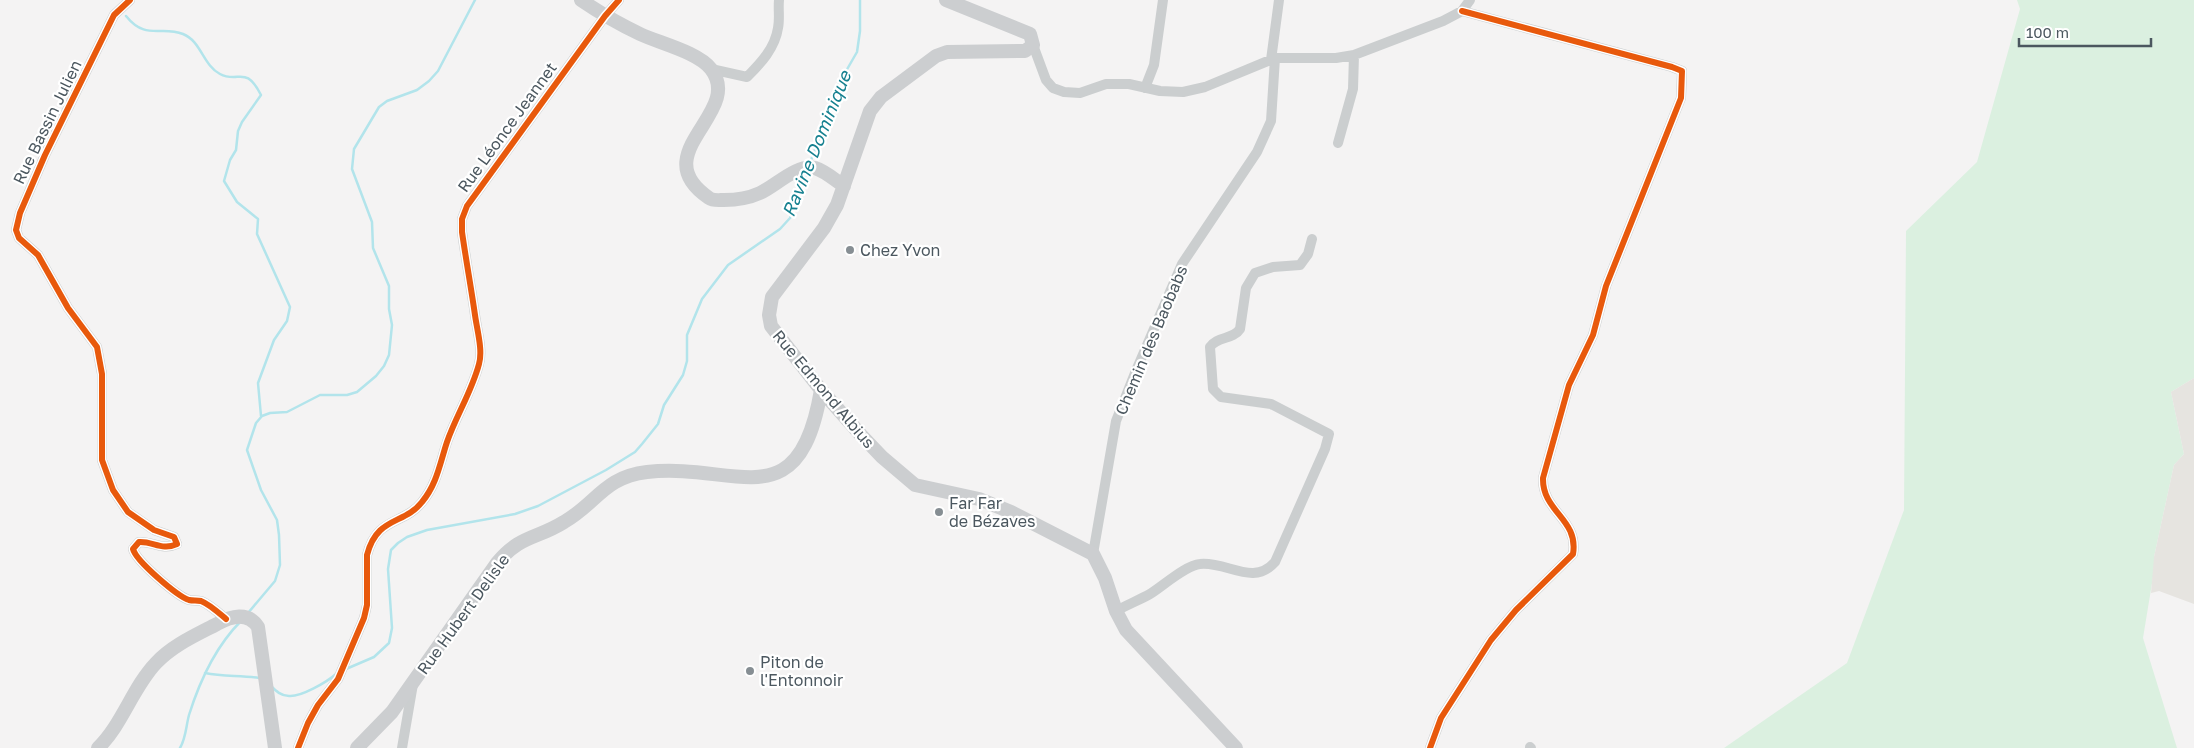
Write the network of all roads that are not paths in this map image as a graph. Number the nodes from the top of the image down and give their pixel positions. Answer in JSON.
{"nodes":[{"id":1,"x":130,"y":0,"type":"edge"},
{"id":2,"x":581,"y":0,"type":"edge"},
{"id":3,"x":619,"y":0,"type":"edge"},
{"id":4,"x":778,"y":0,"type":"edge"},
{"id":5,"x":946,"y":0,"type":"edge"},
{"id":6,"x":1162,"y":0,"type":"edge"},
{"id":7,"x":1279,"y":0,"type":"edge"},
{"id":8,"x":1470,"y":0,"type":"edge"},
{"id":9,"x":1462,"y":11,"type":"junction"},
{"id":10,"x":605,"y":16,"type":"junction"},
{"id":11,"x":1033,"y":45,"type":"junction"},
{"id":12,"x":1354,"y":55,"type":"junction"},
{"id":13,"x":1273,"y":59,"type":"junction"},
{"id":14,"x":711,"y":69,"type":"junction"},
{"id":15,"x":1145,"y":88,"type":"junction"},
{"id":16,"x":1338,"y":143,"type":"dead end"},
{"id":17,"x":839,"y":183,"type":"junction"},
{"id":18,"x":1312,"y":239,"type":"dead end"},
{"id":19,"x":821,"y":390,"type":"junction"},
{"id":20,"x":1093,"y":554,"type":"junction"},
{"id":21,"x":1116,"y":611,"type":"junction"},
{"id":22,"x":232,"y":618,"type":"junction"},
{"id":23,"x":414,"y":683,"type":"junction"},
{"id":24,"x":98,"y":748,"type":"edge"},
{"id":25,"x":275,"y":748,"type":"edge"},
{"id":26,"x":298,"y":748,"type":"edge"},
{"id":27,"x":357,"y":748,"type":"edge"},
{"id":28,"x":402,"y":748,"type":"edge"},
{"id":29,"x":1236,"y":748,"type":"edge"},
{"id":30,"x":1430,"y":748,"type":"edge"}],
"edges":[{"from":1,"to":22,"type":"street","name":"Rue Bassin Julien"},
{"from":2,"to":10,"type":"main road"},
{"from":3,"to":10,"type":"street","name":"Rue Léonce Jeannet"},
{"from":4,"to":14,"type":"street"},
{"from":5,"to":11,"type":"main road"},
{"from":6,"to":15,"type":"street"},
{"from":7,"to":13,"type":"street","name":"Chemin des Baobabs"},
{"from":8,"to":9,"type":"street"},
{"from":9,"to":12,"type":"street"},
{"from":9,"to":30,"type":"street"},
{"from":10,"to":14,"type":"main road"},
{"from":10,"to":26,"type":"street","name":"Rue Léonce Jeannet"},
{"from":11,"to":15,"type":"street"},
{"from":11,"to":17,"type":"main road","name":"Rue Edmond Albius"},
{"from":12,"to":13,"type":"street"},
{"from":12,"to":16,"type":"street"},
{"from":13,"to":15,"type":"street"},
{"from":13,"to":20,"type":"street","name":"Chemin des Baobabs"},
{"from":14,"to":17,"type":"main road"},
{"from":17,"to":19,"type":"main road","name":"Rue Edmond Albius"},
{"from":18,"to":21,"type":"street"},
{"from":19,"to":20,"type":"main road","name":"Rue Edmond Albius"},
{"from":19,"to":23,"type":"main road","name":"Rue Hubert Delisle"},
{"from":20,"to":21,"type":"main road"},
{"from":21,"to":29,"type":"main road"},
{"from":22,"to":24,"type":"main road"},
{"from":22,"to":25,"type":"main road"},
{"from":23,"to":27,"type":"main road","name":"Rue Hubert Delisle"},
{"from":23,"to":28,"type":"street"}]}
